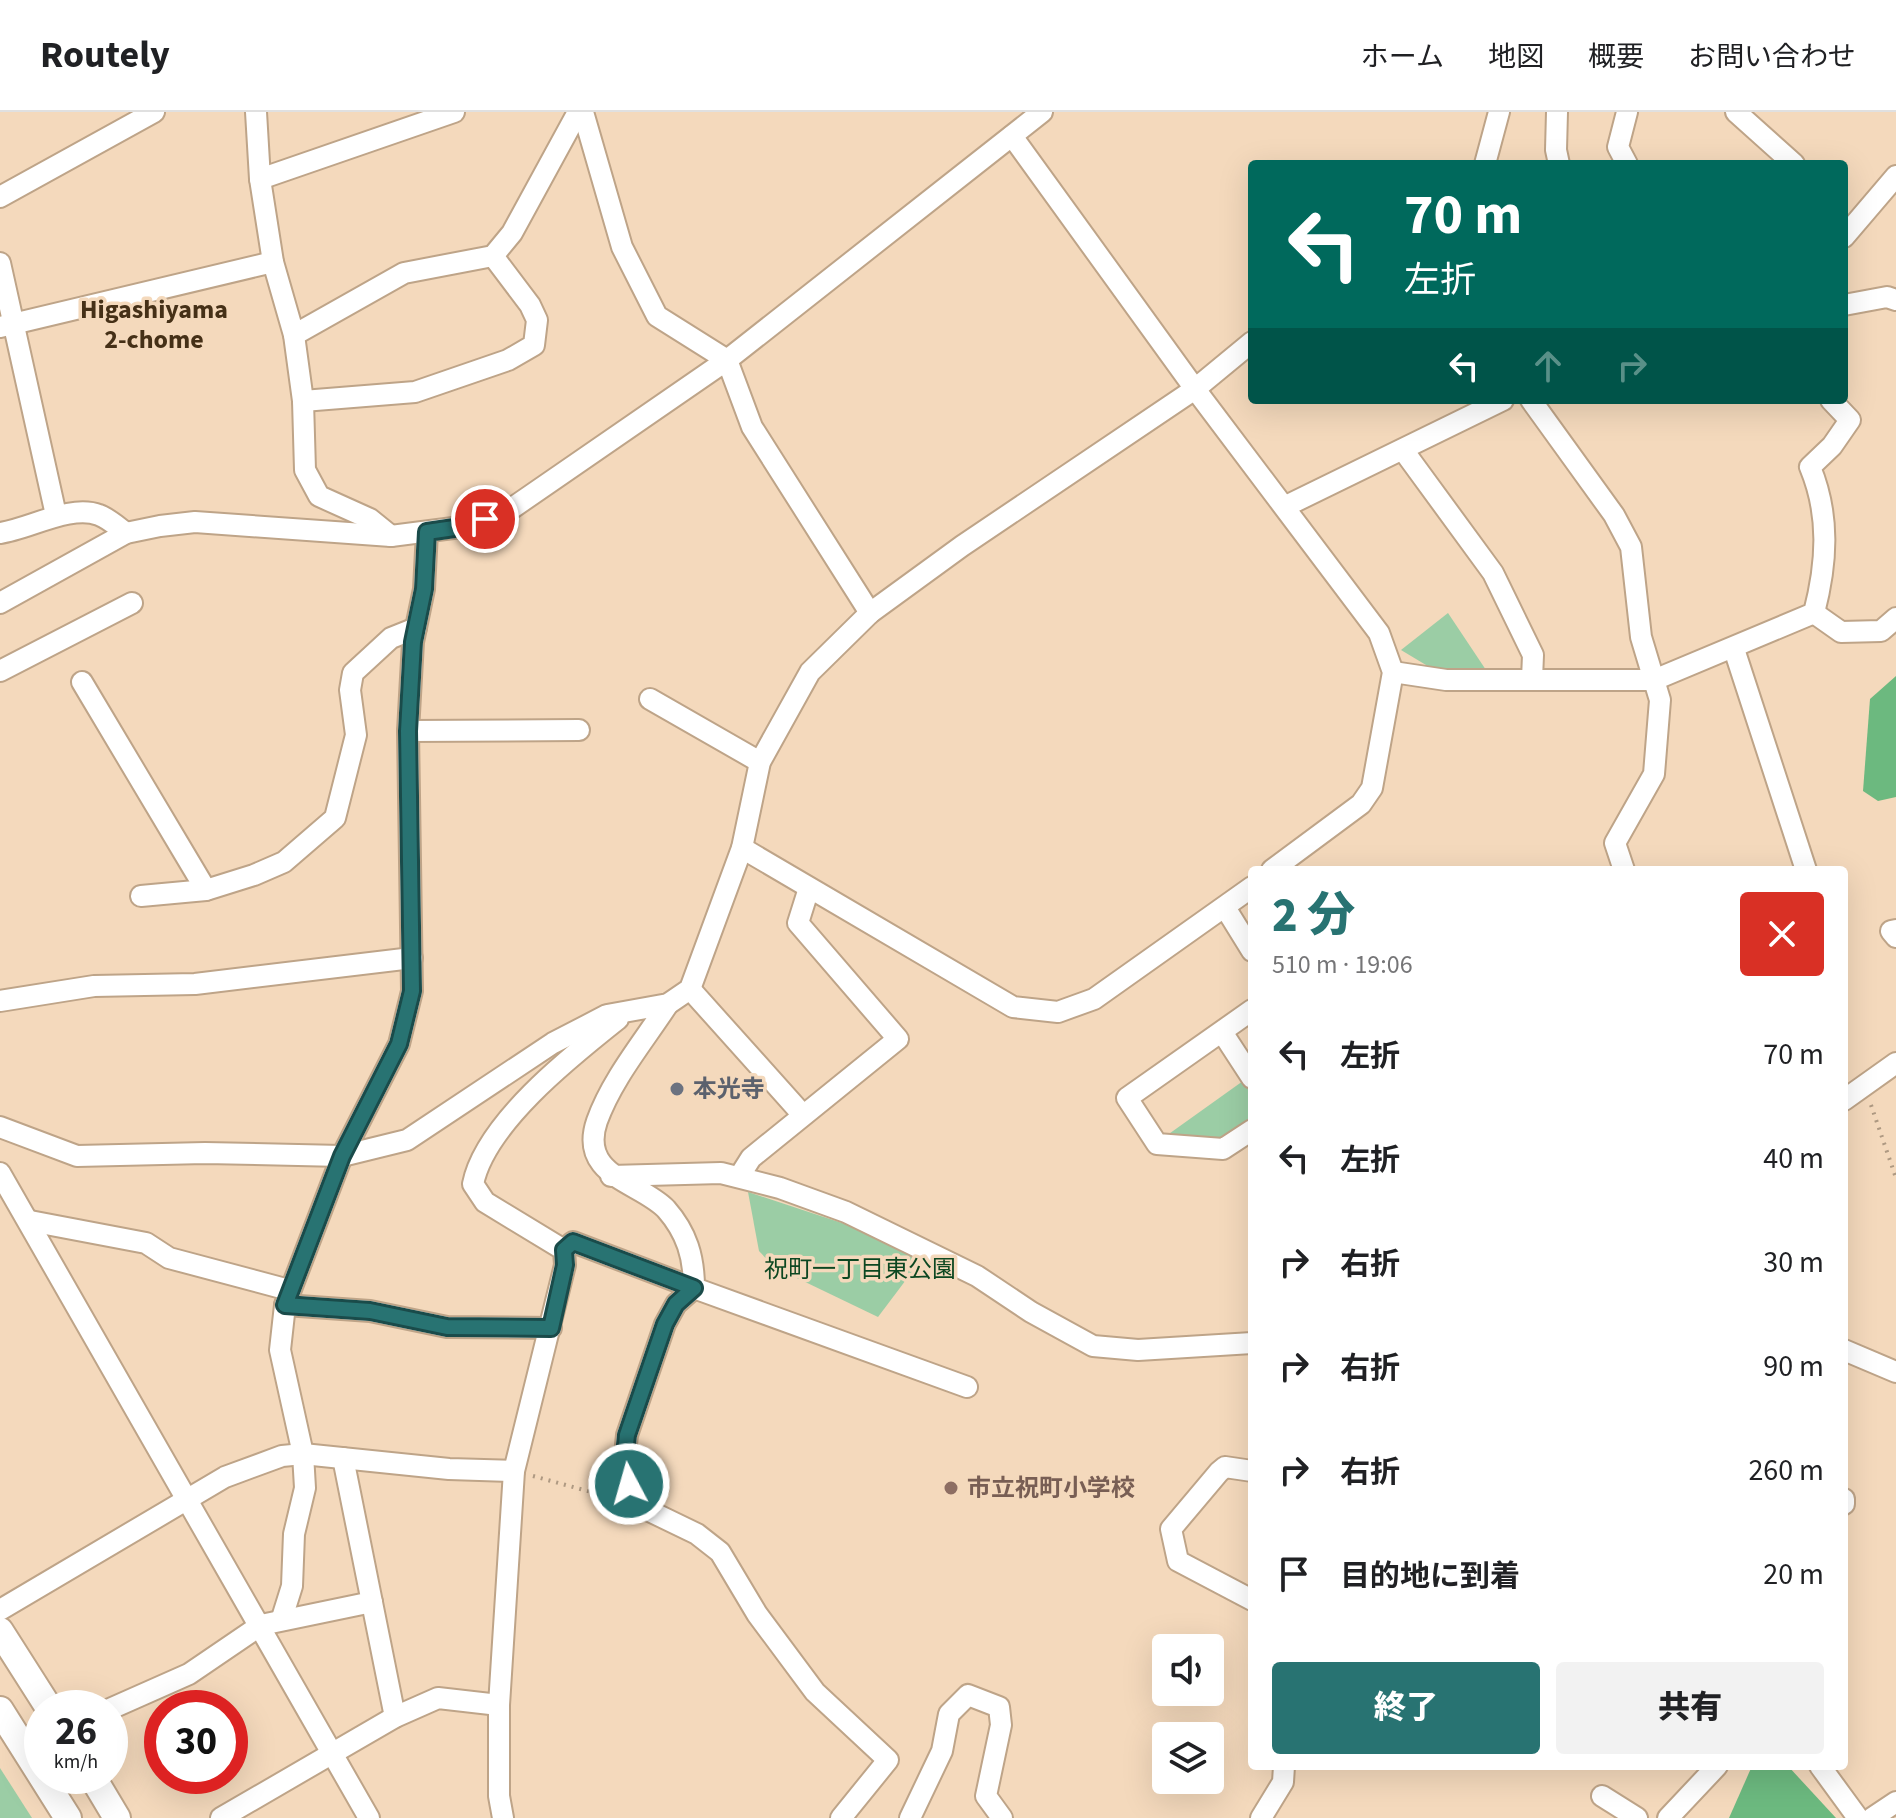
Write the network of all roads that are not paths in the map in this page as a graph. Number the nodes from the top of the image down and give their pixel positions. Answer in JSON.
{"nodes":[{"id":1,"x":154,"y":112,"type":"edge"},
{"id":2,"x":256,"y":112,"type":"edge"},
{"id":3,"x":454,"y":112,"type":"edge"},
{"id":4,"x":581,"y":112,"type":"edge"},
{"id":5,"x":1042,"y":112,"type":"edge"},
{"id":6,"x":1499,"y":112,"type":"edge"},
{"id":7,"x":1557,"y":112,"type":"edge"},
{"id":8,"x":1627,"y":112,"type":"edge"},
{"id":9,"x":1736,"y":112,"type":"edge"},
{"id":10,"x":1012,"y":136,"type":"junction"},
{"id":11,"x":1486,"y":160,"type":"edge"},
{"id":12,"x":1558,"y":160,"type":"edge"},
{"id":13,"x":1625,"y":160,"type":"edge"},
{"id":14,"x":1790,"y":160,"type":"edge"},
{"id":15,"x":1896,"y":176,"type":"edge"},
{"id":16,"x":260,"y":179,"type":"junction"},
{"id":17,"x":0,"y":197,"type":"edge"},
{"id":18,"x":1848,"y":223,"type":"edge"},
{"id":19,"x":493,"y":256,"type":"junction"},
{"id":20,"x":273,"y":262,"type":"junction"},
{"id":21,"x":0,"y":263,"type":"edge"},
{"id":22,"x":1896,"y":300,"type":"edge"},
{"id":23,"x":1848,"y":304,"type":"edge"},
{"id":24,"x":7,"y":326,"type":"edge"},
{"id":25,"x":294,"y":335,"type":"junction"},
{"id":26,"x":1248,"y":345,"type":"edge"},
{"id":27,"x":727,"y":360,"type":"junction"},
{"id":28,"x":1195,"y":389,"type":"junction"},
{"id":29,"x":303,"y":401,"type":"junction"},
{"id":30,"x":1495,"y":404,"type":"edge"},
{"id":31,"x":1534,"y":404,"type":"edge"},
{"id":32,"x":1835,"y":404,"type":"edge"},
{"id":33,"x":1403,"y":450,"type":"junction"},
{"id":34,"x":1286,"y":506,"type":"junction"},
{"id":35,"x":56,"y":515,"type":"junction"},
{"id":36,"x":427,"y":532,"type":"junction"},
{"id":37,"x":0,"y":533,"type":"edge"},
{"id":38,"x":126,"y":533,"type":"junction"},
{"id":39,"x":391,"y":536,"type":"junction"},
{"id":40,"x":0,"y":603,"type":"edge"},
{"id":41,"x":132,"y":603,"type":"dead end"},
{"id":42,"x":870,"y":613,"type":"junction"},
{"id":43,"x":1814,"y":613,"type":"junction"},
{"id":44,"x":1896,"y":618,"type":"edge"},
{"id":45,"x":416,"y":628,"type":"junction"},
{"id":46,"x":1734,"y":649,"type":"junction"},
{"id":47,"x":0,"y":671,"type":"edge"},
{"id":48,"x":1393,"y":672,"type":"junction"},
{"id":49,"x":1532,"y":679,"type":"junction"},
{"id":50,"x":1654,"y":680,"type":"junction"},
{"id":51,"x":82,"y":682,"type":"dead end"},
{"id":52,"x":650,"y":699,"type":"dead end"},
{"id":53,"x":579,"y":730,"type":"dead end"},
{"id":54,"x":408,"y":731,"type":"junction"},
{"id":55,"x":760,"y":762,"type":"junction"},
{"id":56,"x":742,"y":848,"type":"junction"},
{"id":57,"x":1277,"y":866,"type":"edge"},
{"id":58,"x":1623,"y":866,"type":"edge"},
{"id":59,"x":1805,"y":866,"type":"edge"},
{"id":60,"x":809,"y":888,"type":"junction"},
{"id":61,"x":206,"y":890,"type":"junction"},
{"id":62,"x":1248,"y":890,"type":"edge"},
{"id":63,"x":141,"y":896,"type":"dead end"},
{"id":64,"x":1226,"y":909,"type":"junction"},
{"id":65,"x":1896,"y":930,"type":"edge"},
{"id":66,"x":1896,"y":937,"type":"edge"},
{"id":67,"x":1248,"y":945,"type":"edge"},
{"id":68,"x":412,"y":958,"type":"junction"},
{"id":69,"x":690,"y":989,"type":"junction"},
{"id":70,"x":0,"y":1001,"type":"edge"},
{"id":71,"x":668,"y":1004,"type":"junction"},
{"id":72,"x":628,"y":1012,"type":"junction"},
{"id":73,"x":1248,"y":1013,"type":"edge"},
{"id":74,"x":1222,"y":1032,"type":"junction"},
{"id":75,"x":1896,"y":1063,"type":"edge"},
{"id":76,"x":1248,"y":1072,"type":"edge"},
{"id":77,"x":1848,"y":1097,"type":"edge"},
{"id":78,"x":802,"y":1114,"type":"junction"},
{"id":79,"x":0,"y":1127,"type":"edge"},
{"id":80,"x":1248,"y":1133,"type":"edge"},
{"id":81,"x":342,"y":1156,"type":"junction"},
{"id":82,"x":0,"y":1173,"type":"edge"},
{"id":83,"x":611,"y":1176,"type":"junction"},
{"id":84,"x":739,"y":1177,"type":"junction"},
{"id":85,"x":30,"y":1221,"type":"junction"},
{"id":86,"x":564,"y":1250,"type":"junction"},
{"id":87,"x":694,"y":1288,"type":"junction"},
{"id":88,"x":287,"y":1297,"type":"junction"},
{"id":89,"x":551,"y":1328,"type":"junction"},
{"id":90,"x":1248,"y":1343,"type":"edge"},
{"id":91,"x":1848,"y":1352,"type":"edge"},
{"id":92,"x":1896,"y":1372,"type":"edge"},
{"id":93,"x":967,"y":1387,"type":"dead end"},
{"id":94,"x":303,"y":1454,"type":"junction"},
{"id":95,"x":343,"y":1458,"type":"junction"},
{"id":96,"x":1248,"y":1470,"type":"edge"},
{"id":97,"x":514,"y":1471,"type":"junction"},
{"id":98,"x":187,"y":1503,"type":"junction"},
{"id":99,"x":1248,"y":1598,"type":"edge"},
{"id":100,"x":372,"y":1602,"type":"junction"},
{"id":101,"x":0,"y":1610,"type":"edge"},
{"id":102,"x":282,"y":1618,"type":"junction"},
{"id":103,"x":261,"y":1625,"type":"junction"},
{"id":104,"x":0,"y":1631,"type":"edge"},
{"id":105,"x":38,"y":1690,"type":"edge"},
{"id":106,"x":128,"y":1701,"type":"edge"},
{"id":107,"x":499,"y":1705,"type":"junction"},
{"id":108,"x":0,"y":1710,"type":"edge"},
{"id":109,"x":395,"y":1717,"type":"junction"},
{"id":110,"x":331,"y":1755,"type":"junction"},
{"id":111,"x":1284,"y":1770,"type":"edge"},
{"id":112,"x":1712,"y":1770,"type":"edge"},
{"id":113,"x":1823,"y":1770,"type":"edge"},
{"id":114,"x":103,"y":1794,"type":"edge"},
{"id":115,"x":1602,"y":1796,"type":"dead end"},
{"id":116,"x":1896,"y":1802,"type":"edge"},
{"id":117,"x":68,"y":1818,"type":"edge"},
{"id":118,"x":117,"y":1818,"type":"edge"},
{"id":119,"x":221,"y":1818,"type":"edge"},
{"id":120,"x":369,"y":1818,"type":"edge"},
{"id":121,"x":503,"y":1818,"type":"edge"},
{"id":122,"x":841,"y":1818,"type":"edge"},
{"id":123,"x":910,"y":1818,"type":"edge"},
{"id":124,"x":1002,"y":1818,"type":"edge"},
{"id":125,"x":1261,"y":1818,"type":"edge"},
{"id":126,"x":1637,"y":1818,"type":"edge"},
{"id":127,"x":1668,"y":1818,"type":"edge"},
{"id":128,"x":1858,"y":1818,"type":"edge"},
{"id":129,"x":1872,"y":1818,"type":"edge"}],
"edges":[{"from":1,"to":17,"type":"street"},
{"from":2,"to":16,"type":"street"},
{"from":3,"to":16,"type":"street"},
{"from":4,"to":19,"type":"street"},
{"from":4,"to":27,"type":"street"},
{"from":5,"to":10,"type":"street"},
{"from":6,"to":11,"type":"street"},
{"from":7,"to":12,"type":"street"},
{"from":8,"to":13,"type":"street"},
{"from":9,"to":14,"type":"street"},
{"from":10,"to":27,"type":"street"},
{"from":10,"to":28,"type":"street"},
{"from":15,"to":18,"type":"street"},
{"from":16,"to":20,"type":"street"},
{"from":19,"to":25,"type":"street"},
{"from":19,"to":29,"type":"street"},
{"from":20,"to":24,"type":"street"},
{"from":20,"to":25,"type":"street"},
{"from":21,"to":24,"type":"street"},
{"from":22,"to":23,"type":"street"},
{"from":24,"to":35,"type":"street"},
{"from":25,"to":29,"type":"street"},
{"from":26,"to":28,"type":"street"},
{"from":27,"to":36,"type":"street"},
{"from":27,"to":42,"type":"street"},
{"from":28,"to":34,"type":"street"},
{"from":28,"to":42,"type":"street"},
{"from":29,"to":39,"type":"street"},
{"from":30,"to":33,"type":"street"},
{"from":31,"to":50,"type":"street"},
{"from":32,"to":43,"type":"street"},
{"from":33,"to":34,"type":"street"},
{"from":33,"to":49,"type":"street"},
{"from":34,"to":48,"type":"street"},
{"from":35,"to":37,"type":"street"},
{"from":35,"to":38,"type":"street"},
{"from":36,"to":39,"type":"street"},
{"from":36,"to":45,"type":"street"},
{"from":38,"to":39,"type":"street"},
{"from":38,"to":40,"type":"street"},
{"from":41,"to":47,"type":"street"},
{"from":42,"to":55,"type":"street"},
{"from":43,"to":44,"type":"street"},
{"from":43,"to":46,"type":"street"},
{"from":45,"to":54,"type":"street"},
{"from":45,"to":61,"type":"street"},
{"from":46,"to":50,"type":"street"},
{"from":46,"to":59,"type":"street"},
{"from":48,"to":49,"type":"street"},
{"from":48,"to":57,"type":"street"},
{"from":49,"to":50,"type":"street"},
{"from":50,"to":58,"type":"street"},
{"from":51,"to":61,"type":"street"},
{"from":52,"to":55,"type":"street"},
{"from":53,"to":54,"type":"street"},
{"from":54,"to":68,"type":"street"},
{"from":55,"to":56,"type":"street"},
{"from":56,"to":60,"type":"street"},
{"from":56,"to":69,"type":"street"},
{"from":60,"to":64,"type":"street"},
{"from":60,"to":78,"type":"street"},
{"from":61,"to":63,"type":"street"},
{"from":62,"to":64,"type":"street"},
{"from":64,"to":67,"type":"street"},
{"from":65,"to":66,"type":"street"},
{"from":68,"to":70,"type":"street"},
{"from":68,"to":81,"type":"street"},
{"from":69,"to":71,"type":"street"},
{"from":69,"to":78,"type":"street"},
{"from":71,"to":72,"type":"street"},
{"from":71,"to":83,"type":"street"},
{"from":72,"to":81,"type":"street"},
{"from":72,"to":86,"type":"street"},
{"from":73,"to":74,"type":"street"},
{"from":74,"to":76,"type":"street"},
{"from":74,"to":80,"type":"street"},
{"from":75,"to":77,"type":"street"},
{"from":78,"to":84,"type":"street"},
{"from":79,"to":81,"type":"street"},
{"from":81,"to":88,"type":"street"},
{"from":82,"to":85,"type":"street"},
{"from":83,"to":84,"type":"street"},
{"from":83,"to":87,"type":"street"},
{"from":84,"to":90,"type":"street"},
{"from":85,"to":88,"type":"street"},
{"from":85,"to":98,"type":"street"},
{"from":86,"to":87,"type":"street"},
{"from":86,"to":89,"type":"street"},
{"from":87,"to":93,"type":"street"},
{"from":87,"to":122,"type":"street"},
{"from":88,"to":89,"type":"street"},
{"from":88,"to":94,"type":"street"},
{"from":89,"to":97,"type":"street"},
{"from":91,"to":92,"type":"street"},
{"from":94,"to":95,"type":"street"},
{"from":94,"to":98,"type":"street"},
{"from":94,"to":102,"type":"street"},
{"from":95,"to":97,"type":"street"},
{"from":95,"to":100,"type":"street"},
{"from":96,"to":99,"type":"street"},
{"from":97,"to":107,"type":"street"},
{"from":98,"to":101,"type":"street"},
{"from":98,"to":103,"type":"street"},
{"from":100,"to":102,"type":"street"},
{"from":100,"to":109,"type":"street"},
{"from":102,"to":103,"type":"street"},
{"from":103,"to":106,"type":"street"},
{"from":103,"to":110,"type":"street"},
{"from":104,"to":105,"type":"main road"},
{"from":107,"to":109,"type":"street"},
{"from":107,"to":121,"type":"street"},
{"from":108,"to":117,"type":"main road"},
{"from":109,"to":110,"type":"street"},
{"from":110,"to":119,"type":"street"},
{"from":110,"to":120,"type":"street"},
{"from":111,"to":125,"type":"street"},
{"from":112,"to":127,"type":"street"},
{"from":113,"to":128,"type":"street"},
{"from":114,"to":118,"type":"main road"},
{"from":115,"to":126,"type":"street"},
{"from":116,"to":129,"type":"street"},
{"from":123,"to":124,"type":"street"}]}
